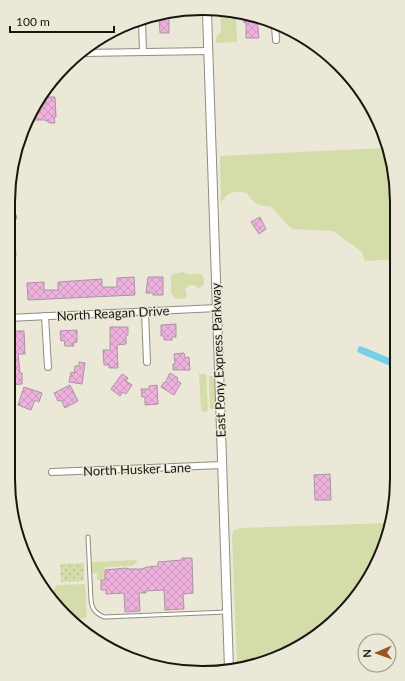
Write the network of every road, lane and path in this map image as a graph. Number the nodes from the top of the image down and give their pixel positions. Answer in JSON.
{"nodes":[{"id":1,"x":207,"y":15,"type":"edge"},
{"id":2,"x":142,"y":25,"type":"edge"},
{"id":3,"x":275,"y":30,"type":"edge"},
{"id":4,"x":276,"y":40,"type":"dead end"},
{"id":5,"x":208,"y":51,"type":"junction"},
{"id":6,"x":143,"y":52,"type":"junction"},
{"id":7,"x":90,"y":53,"type":"edge"},
{"id":8,"x":217,"y":308,"type":"junction"},
{"id":9,"x":145,"y":312,"type":"junction"},
{"id":10,"x":45,"y":316,"type":"junction"},
{"id":11,"x":15,"y":318,"type":"edge"},
{"id":12,"x":147,"y":362,"type":"dead end"},
{"id":13,"x":48,"y":367,"type":"dead end"},
{"id":14,"x":222,"y":466,"type":"junction"},
{"id":15,"x":52,"y":472,"type":"dead end"},
{"id":16,"x":88,"y":538,"type":"dead end"},
{"id":17,"x":227,"y":612,"type":"junction"},
{"id":18,"x":229,"y":664,"type":"edge"}],
"edges":[{"from":1,"to":5,"type":"street","name":"East Pony Express Parkway"},
{"from":2,"to":6,"type":"street"},
{"from":3,"to":4,"type":"street"},
{"from":5,"to":6,"type":"street"},
{"from":5,"to":8,"type":"street","name":"East Pony Express Parkway"},
{"from":6,"to":7,"type":"street"},
{"from":8,"to":9,"type":"street","name":"North Reagan Drive"},
{"from":8,"to":14,"type":"street","name":"East Pony Express Parkway"},
{"from":9,"to":10,"type":"street","name":"North Reagan Drive"},
{"from":9,"to":12,"type":"street"},
{"from":10,"to":11,"type":"street","name":"North Reagan Drive"},
{"from":10,"to":13,"type":"street"},
{"from":14,"to":15,"type":"street","name":"North Husker Lane"},
{"from":14,"to":17,"type":"street","name":"East Pony Express Parkway"},
{"from":16,"to":17,"type":"lane"},
{"from":17,"to":18,"type":"street","name":"East Pony Express Parkway"}]}
